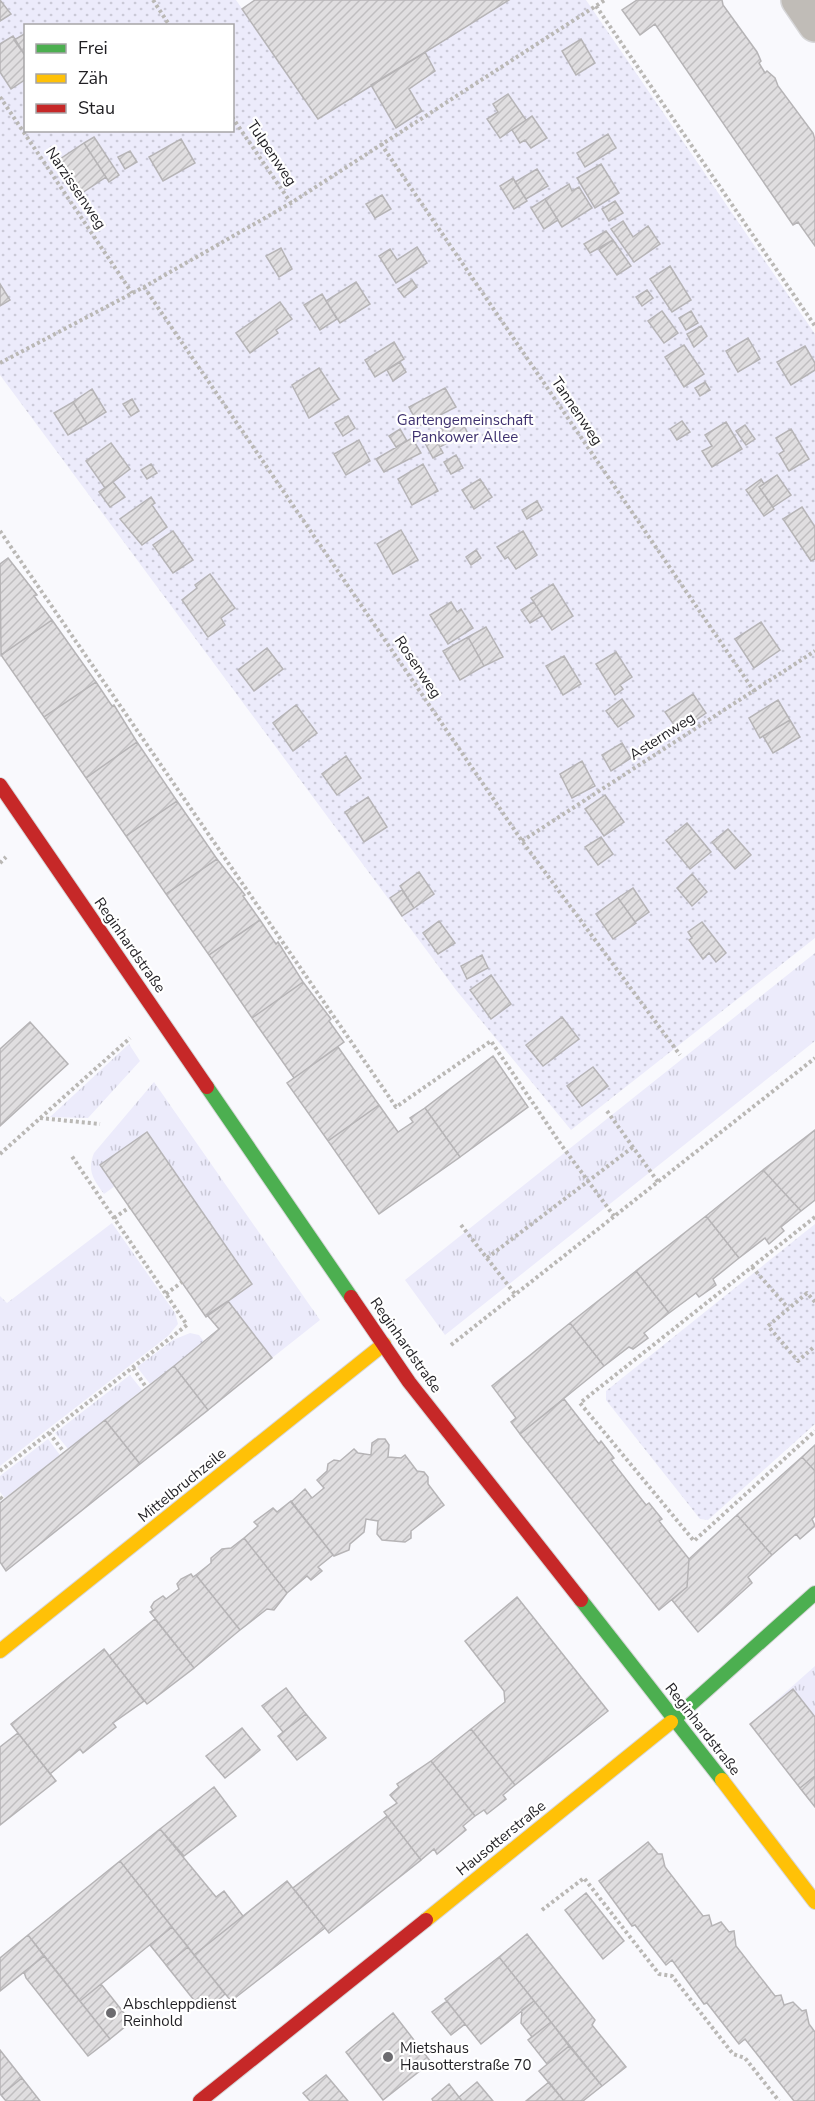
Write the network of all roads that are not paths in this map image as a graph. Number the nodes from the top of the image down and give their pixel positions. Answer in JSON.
{"nodes":[{"id":1,"x":798,"y":0,"type":"edge"},
{"id":2,"x":815,"y":25,"type":"edge"},
{"id":3,"x":0,"y":785,"type":"edge"},
{"id":4,"x":384,"y":1344,"type":"junction"},
{"id":5,"x":815,"y":1593,"type":"edge"},
{"id":6,"x":0,"y":1651,"type":"edge"},
{"id":7,"x":675,"y":1719,"type":"junction"},
{"id":8,"x":815,"y":1902,"type":"edge"},
{"id":9,"x":200,"y":2101,"type":"edge"}],
"edges":[{"from":1,"to":2,"type":"street"},
{"from":3,"to":4,"type":"street","name":"Reginhardstraße"},
{"from":4,"to":6,"type":"street","name":"Mittelbruchzeile"},
{"from":4,"to":7,"type":"street","name":"Reginhardstraße"},
{"from":5,"to":7,"type":"street","name":"Hausotterstraße"},
{"from":7,"to":8,"type":"street","name":"Reginhardstraße"},
{"from":7,"to":9,"type":"street","name":"Hausotterstraße"}]}
